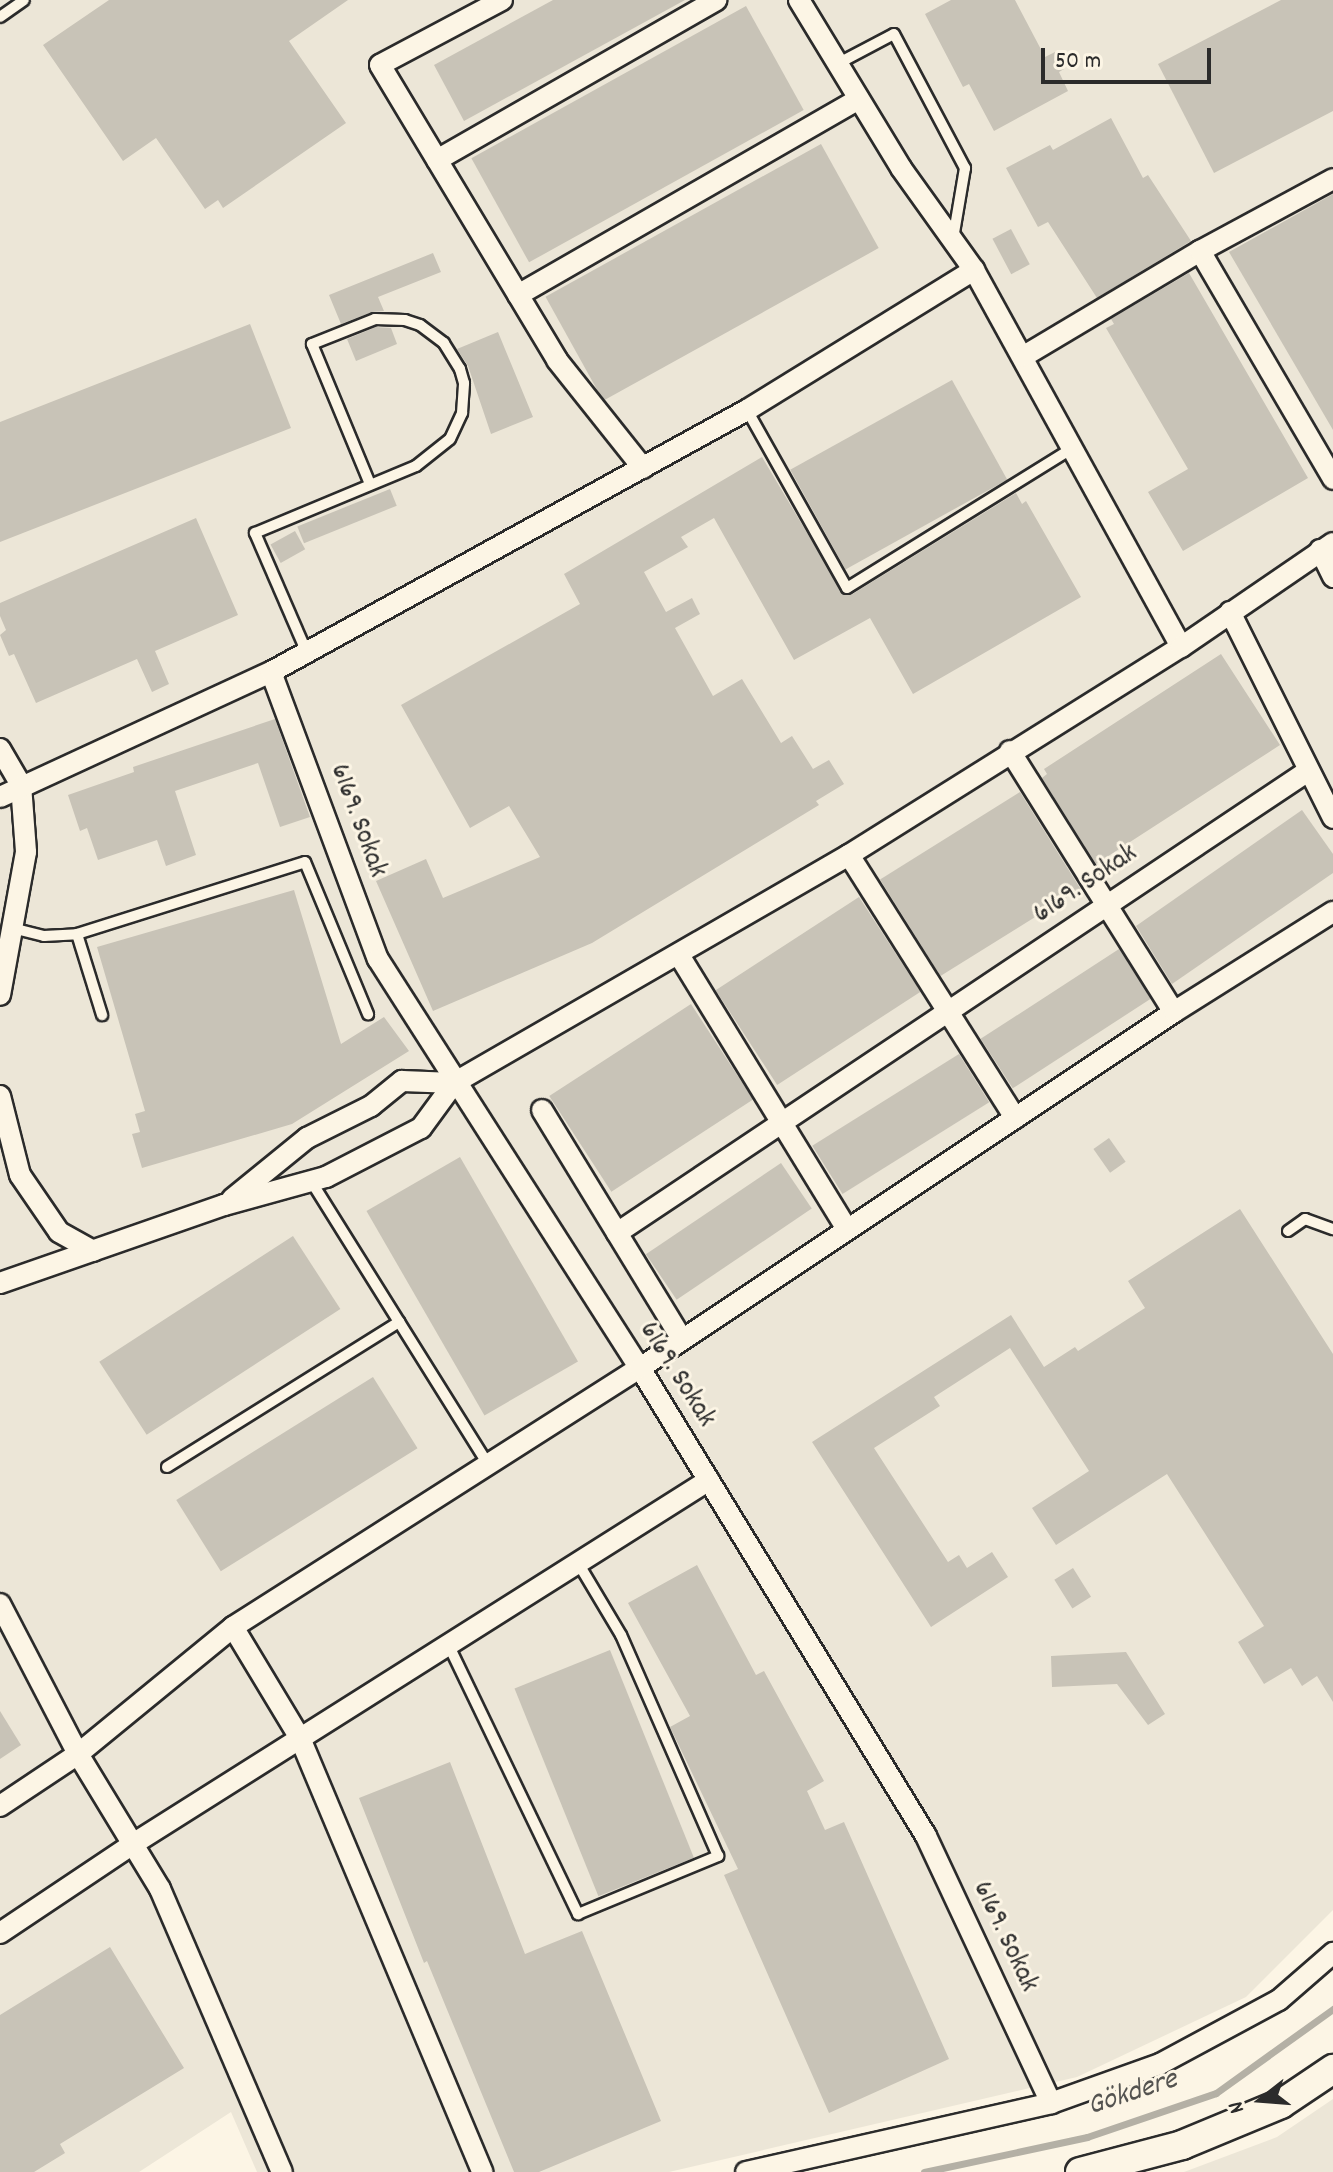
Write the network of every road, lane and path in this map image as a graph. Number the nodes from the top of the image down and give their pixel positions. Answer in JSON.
{"nodes":[{"id":1,"x":24,"y":0,"type":"edge"},
{"id":2,"x":502,"y":0,"type":"edge"},
{"id":3,"x":716,"y":0,"type":"edge"},
{"id":4,"x":799,"y":0,"type":"edge"},
{"id":5,"x":0,"y":17,"type":"edge"},
{"id":6,"x":837,"y":64,"type":"junction"},
{"id":7,"x":859,"y":99,"type":"junction"},
{"id":8,"x":437,"y":160,"type":"junction"},
{"id":9,"x":1333,"y":179,"type":"edge"},
{"id":10,"x":953,"y":241,"type":"junction"},
{"id":11,"x":1200,"y":251,"type":"junction"},
{"id":12,"x":974,"y":270,"type":"junction"},
{"id":13,"x":518,"y":295,"type":"junction"},
{"id":14,"x":1024,"y":356,"type":"junction"},
{"id":15,"x":747,"y":410,"type":"junction"},
{"id":16,"x":1074,"y":448,"type":"junction"},
{"id":17,"x":643,"y":468,"type":"junction"},
{"id":18,"x":1333,"y":479,"type":"edge"},
{"id":19,"x":370,"y":484,"type":"junction"},
{"id":20,"x":1326,"y":546,"type":"edge"},
{"id":21,"x":1333,"y":577,"type":"edge"},
{"id":22,"x":1230,"y":612,"type":"junction"},
{"id":23,"x":1181,"y":647,"type":"junction"},
{"id":24,"x":307,"y":653,"type":"junction"},
{"id":25,"x":271,"y":672,"type":"junction"},
{"id":26,"x":0,"y":749,"type":"edge"},
{"id":27,"x":1010,"y":751,"type":"junction"},
{"id":28,"x":1308,"y":771,"type":"junction"},
{"id":29,"x":21,"y":785,"type":"junction"},
{"id":30,"x":0,"y":797,"type":"edge"},
{"id":31,"x":1333,"y":818,"type":"edge"},
{"id":32,"x":849,"y":855,"type":"junction"},
{"id":33,"x":1106,"y":906,"type":"junction"},
{"id":34,"x":1333,"y":912,"type":"edge"},
{"id":35,"x":12,"y":928,"type":"junction"},
{"id":36,"x":77,"y":934,"type":"junction"},
{"id":37,"x":679,"y":955,"type":"junction"},
{"id":38,"x":0,"y":995,"type":"edge"},
{"id":39,"x":946,"y":1012,"type":"junction"},
{"id":40,"x":1174,"y":1012,"type":"junction"},
{"id":41,"x":368,"y":1014,"type":"dead end"},
{"id":42,"x":102,"y":1015,"type":"dead end"},
{"id":43,"x":454,"y":1083,"type":"junction"},
{"id":44,"x":0,"y":1096,"type":"edge"},
{"id":45,"x":542,"y":1110,"type":"dead end"},
{"id":46,"x":1015,"y":1118,"type":"junction"},
{"id":47,"x":781,"y":1122,"type":"junction"},
{"id":48,"x":311,"y":1181,"type":"junction"},
{"id":49,"x":224,"y":1205,"type":"junction"},
{"id":50,"x":847,"y":1229,"type":"junction"},
{"id":51,"x":1333,"y":1229,"type":"edge"},
{"id":52,"x":1288,"y":1231,"type":"dead end"},
{"id":53,"x":617,"y":1233,"type":"junction"},
{"id":54,"x":93,"y":1251,"type":"junction"},
{"id":55,"x":0,"y":1283,"type":"edge"},
{"id":56,"x":399,"y":1322,"type":"junction"},
{"id":57,"x":682,"y":1339,"type":"junction"},
{"id":58,"x":640,"y":1368,"type":"junction"},
{"id":59,"x":488,"y":1464,"type":"junction"},
{"id":60,"x":167,"y":1467,"type":"dead end"},
{"id":61,"x":709,"y":1480,"type":"junction"},
{"id":62,"x":578,"y":1563,"type":"junction"},
{"id":63,"x":3,"y":1618,"type":"edge"},
{"id":64,"x":233,"y":1627,"type":"junction"},
{"id":65,"x":448,"y":1644,"type":"junction"},
{"id":66,"x":300,"y":1738,"type":"junction"},
{"id":67,"x":78,"y":1754,"type":"junction"},
{"id":68,"x":0,"y":1806,"type":"edge"},
{"id":69,"x":133,"y":1844,"type":"junction"},
{"id":70,"x":0,"y":1933,"type":"edge"},
{"id":71,"x":1333,"y":1953,"type":"edge"},
{"id":72,"x":1333,"y":2069,"type":"edge"},
{"id":73,"x":1051,"y":2103,"type":"junction"},
{"id":74,"x":282,"y":2172,"type":"edge"},
{"id":75,"x":482,"y":2172,"type":"edge"},
{"id":76,"x":746,"y":2172,"type":"edge"},
{"id":77,"x":1080,"y":2172,"type":"edge"}],
"edges":[{"from":1,"to":5,"type":"lane"},
{"from":2,"to":8,"type":"street"},
{"from":3,"to":8,"type":"street"},
{"from":4,"to":6,"type":"street"},
{"from":6,"to":7,"type":"street"},
{"from":6,"to":10,"type":"lane"},
{"from":7,"to":10,"type":"street"},
{"from":7,"to":13,"type":"street"},
{"from":8,"to":13,"type":"street"},
{"from":9,"to":11,"type":"street"},
{"from":10,"to":12,"type":"street"},
{"from":11,"to":14,"type":"street"},
{"from":11,"to":18,"type":"street"},
{"from":12,"to":14,"type":"street"},
{"from":12,"to":15,"type":"street"},
{"from":13,"to":17,"type":"street"},
{"from":14,"to":16,"type":"street"},
{"from":15,"to":16,"type":"lane"},
{"from":15,"to":17,"type":"street"},
{"from":16,"to":23,"type":"street"},
{"from":17,"to":24,"type":"street"},
{"from":19,"to":19,"type":"lane"},
{"from":19,"to":24,"type":"lane"},
{"from":20,"to":21,"type":"street"},
{"from":20,"to":22,"type":"street"},
{"from":22,"to":23,"type":"street"},
{"from":22,"to":28,"type":"street"},
{"from":23,"to":27,"type":"street"},
{"from":24,"to":25,"type":"street"},
{"from":25,"to":29,"type":"street"},
{"from":25,"to":43,"type":"street","name":"6169. Sokak"},
{"from":26,"to":29,"type":"street"},
{"from":27,"to":32,"type":"street"},
{"from":27,"to":33,"type":"street"},
{"from":28,"to":31,"type":"street"},
{"from":28,"to":33,"type":"street","name":"6169. Sokak"},
{"from":29,"to":30,"type":"street"},
{"from":29,"to":35,"type":"street"},
{"from":32,"to":37,"type":"street"},
{"from":32,"to":39,"type":"street"},
{"from":33,"to":39,"type":"street","name":"6169. Sokak"},
{"from":33,"to":40,"type":"street"},
{"from":34,"to":40,"type":"street"},
{"from":35,"to":36,"type":"lane"},
{"from":35,"to":38,"type":"street"},
{"from":36,"to":41,"type":"lane"},
{"from":36,"to":42,"type":"lane"},
{"from":37,"to":43,"type":"street"},
{"from":37,"to":47,"type":"street"},
{"from":39,"to":46,"type":"street"},
{"from":39,"to":47,"type":"street","name":"6169. Sokak"},
{"from":40,"to":46,"type":"street"},
{"from":43,"to":48,"type":"street"},
{"from":43,"to":49,"type":"street"},
{"from":43,"to":58,"type":"street","name":"6169. Sokak"},
{"from":44,"to":54,"type":"street"},
{"from":45,"to":53,"type":"street","name":"6169. Sokak"},
{"from":46,"to":50,"type":"street"},
{"from":47,"to":50,"type":"street"},
{"from":47,"to":53,"type":"street","name":"6169. Sokak"},
{"from":48,"to":49,"type":"street"},
{"from":48,"to":56,"type":"lane"},
{"from":49,"to":54,"type":"street"},
{"from":50,"to":57,"type":"street"},
{"from":51,"to":52,"type":"lane"},
{"from":53,"to":57,"type":"street","name":"6169. Sokak"},
{"from":54,"to":55,"type":"street"},
{"from":56,"to":59,"type":"lane"},
{"from":56,"to":60,"type":"lane"},
{"from":57,"to":58,"type":"street"},
{"from":58,"to":59,"type":"street"},
{"from":58,"to":61,"type":"street","name":"6169. Sokak"},
{"from":59,"to":64,"type":"street"},
{"from":61,"to":62,"type":"street"},
{"from":61,"to":73,"type":"street","name":"6169. Sokak"},
{"from":62,"to":65,"type":"street"},
{"from":62,"to":65,"type":"lane"},
{"from":63,"to":67,"type":"street"},
{"from":64,"to":66,"type":"street"},
{"from":64,"to":67,"type":"street"},
{"from":65,"to":66,"type":"street"},
{"from":66,"to":69,"type":"street"},
{"from":66,"to":75,"type":"street"},
{"from":67,"to":68,"type":"street"},
{"from":67,"to":69,"type":"street"},
{"from":69,"to":70,"type":"street"},
{"from":69,"to":74,"type":"street"},
{"from":71,"to":73,"type":"street"},
{"from":72,"to":77,"type":"main road"},
{"from":73,"to":76,"type":"street"}]}
